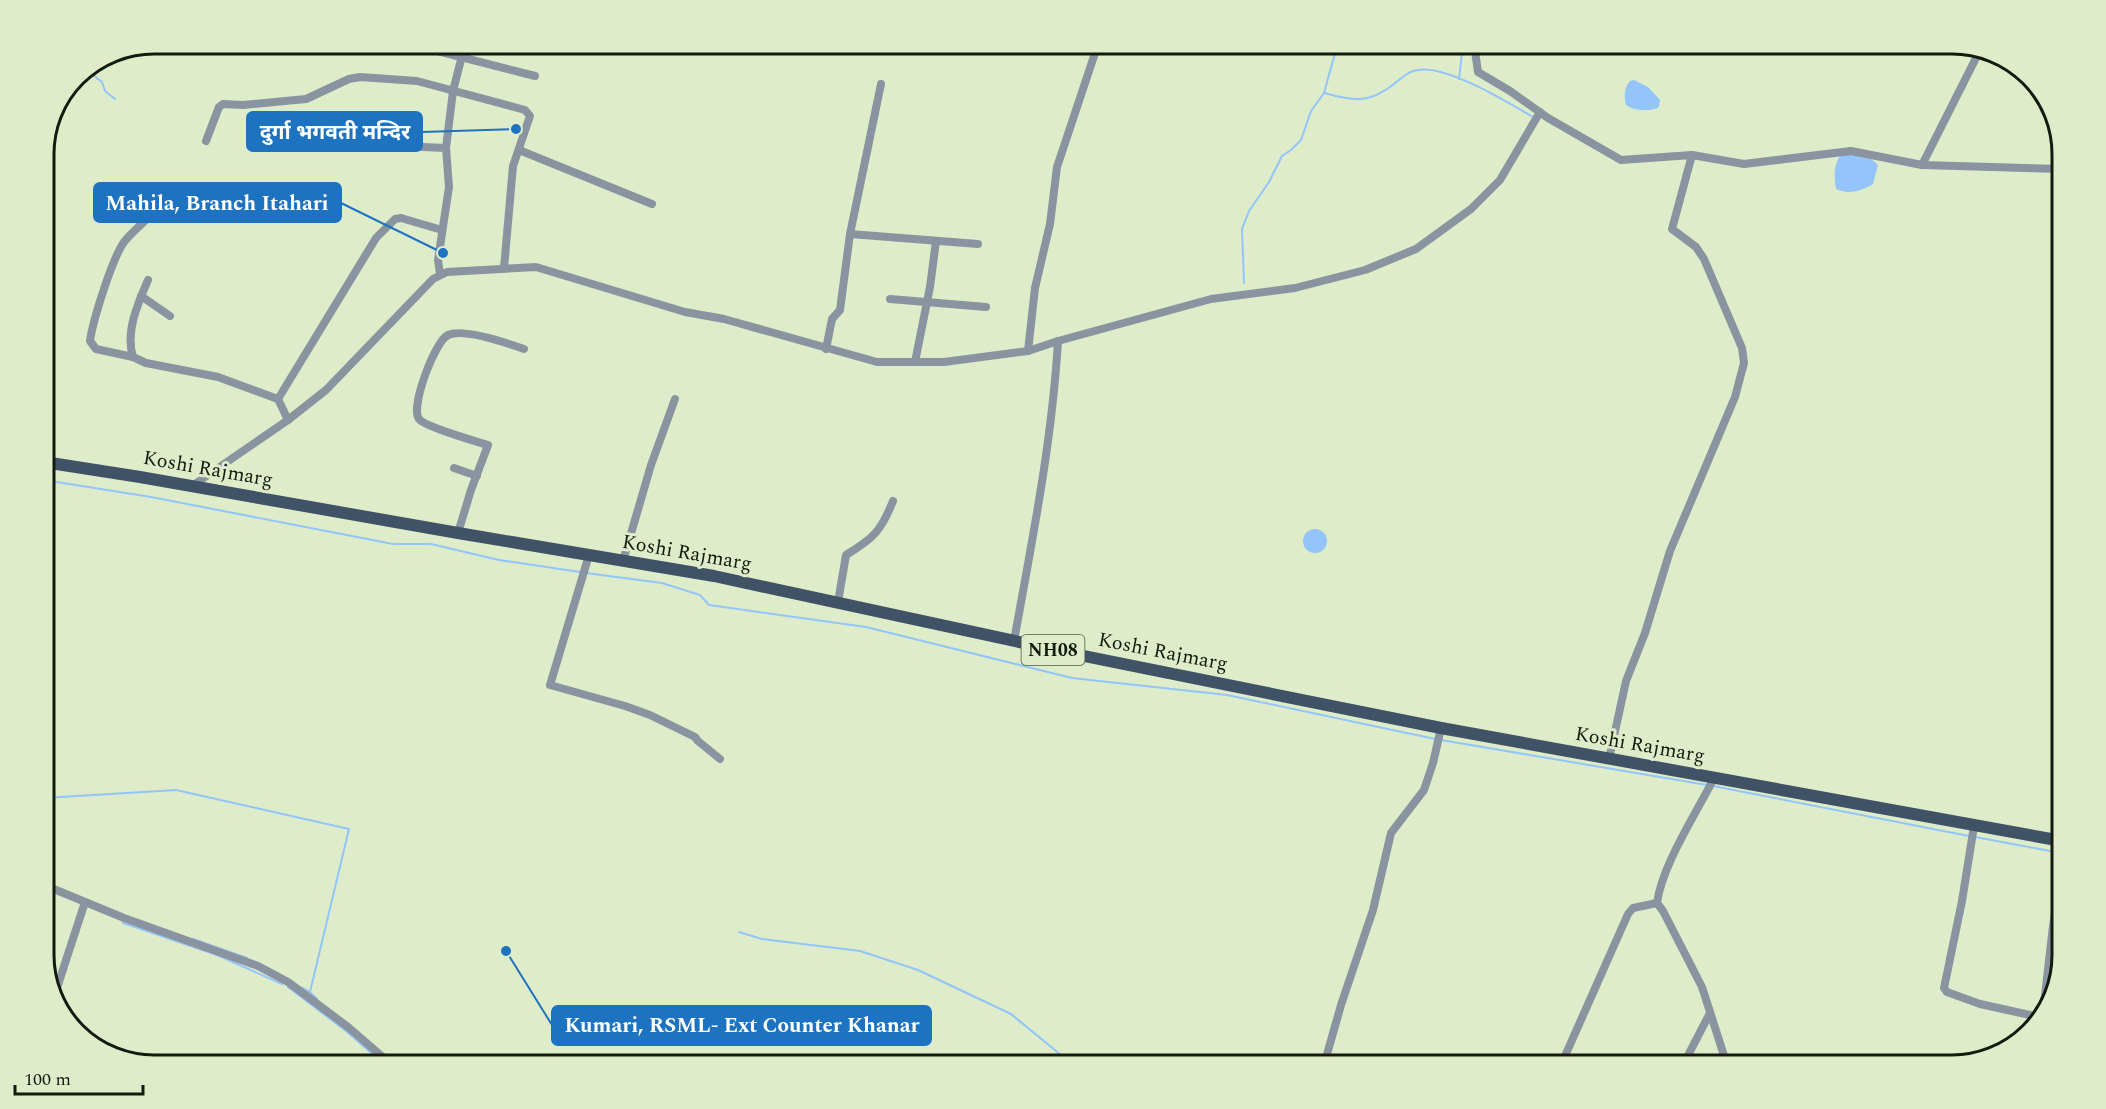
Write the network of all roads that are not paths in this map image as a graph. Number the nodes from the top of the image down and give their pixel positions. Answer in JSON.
{"nodes":[{"id":1,"x":446,"y":54,"type":"edge"},
{"id":2,"x":462,"y":54,"type":"edge"},
{"id":3,"x":1095,"y":54,"type":"edge"},
{"id":4,"x":1475,"y":54,"type":"edge"},
{"id":5,"x":1977,"y":57,"type":"edge"},
{"id":6,"x":461,"y":58,"type":"junction"},
{"id":7,"x":535,"y":76,"type":"dead end"},
{"id":8,"x":880,"y":84,"type":"dead end"},
{"id":9,"x":453,"y":91,"type":"junction"},
{"id":10,"x":1540,"y":112,"type":"junction"},
{"id":11,"x":206,"y":141,"type":"dead end"},
{"id":12,"x":377,"y":145,"type":"dead end"},
{"id":13,"x":446,"y":148,"type":"junction"},
{"id":14,"x":519,"y":150,"type":"junction"},
{"id":15,"x":1692,"y":156,"type":"junction"},
{"id":16,"x":1922,"y":165,"type":"junction"},
{"id":17,"x":2052,"y":169,"type":"edge"},
{"id":18,"x":652,"y":204,"type":"dead end"},
{"id":19,"x":151,"y":215,"type":"dead end"},
{"id":20,"x":442,"y":231,"type":"junction"},
{"id":21,"x":850,"y":234,"type":"junction"},
{"id":22,"x":936,"y":241,"type":"junction"},
{"id":23,"x":978,"y":244,"type":"dead end"},
{"id":24,"x":504,"y":268,"type":"junction"},
{"id":25,"x":440,"y":274,"type":"junction"},
{"id":26,"x":148,"y":280,"type":"dead end"},
{"id":27,"x":141,"y":296,"type":"junction"},
{"id":28,"x":891,"y":299,"type":"dead end"},
{"id":29,"x":928,"y":301,"type":"junction"},
{"id":30,"x":986,"y":307,"type":"dead end"},
{"id":31,"x":170,"y":316,"type":"dead end"},
{"id":32,"x":1058,"y":341,"type":"junction"},
{"id":33,"x":524,"y":349,"type":"dead end"},
{"id":34,"x":826,"y":349,"type":"junction"},
{"id":35,"x":1028,"y":351,"type":"junction"},
{"id":36,"x":133,"y":357,"type":"junction"},
{"id":37,"x":915,"y":362,"type":"junction"},
{"id":38,"x":278,"y":399,"type":"junction"},
{"id":39,"x":675,"y":399,"type":"dead end"},
{"id":40,"x":288,"y":420,"type":"junction"},
{"id":41,"x":54,"y":464,"type":"edge"},
{"id":42,"x":454,"y":468,"type":"dead end"},
{"id":43,"x":477,"y":476,"type":"junction"},
{"id":44,"x":191,"y":487,"type":"junction"},
{"id":45,"x":893,"y":501,"type":"dead end"},
{"id":46,"x":459,"y":533,"type":"junction"},
{"id":47,"x":589,"y":555,"type":"junction"},
{"id":48,"x":623,"y":561,"type":"junction"},
{"id":49,"x":838,"y":602,"type":"junction"},
{"id":50,"x":1014,"y":641,"type":"junction"},
{"id":51,"x":1440,"y":731,"type":"junction"},
{"id":52,"x":720,"y":759,"type":"dead end"},
{"id":53,"x":1609,"y":759,"type":"junction"},
{"id":54,"x":1714,"y":778,"type":"junction"},
{"id":55,"x":1974,"y":826,"type":"junction"},
{"id":56,"x":2052,"y":839,"type":"edge"},
{"id":57,"x":54,"y":889,"type":"edge"},
{"id":58,"x":85,"y":902,"type":"junction"},
{"id":59,"x":1656,"y":903,"type":"junction"},
{"id":60,"x":2052,"y":926,"type":"edge"},
{"id":61,"x":58,"y":984,"type":"edge"},
{"id":62,"x":2045,"y":991,"type":"edge"},
{"id":63,"x":1710,"y":1013,"type":"junction"},
{"id":64,"x":2031,"y":1015,"type":"edge"},
{"id":65,"x":380,"y":1055,"type":"edge"},
{"id":66,"x":1327,"y":1055,"type":"edge"},
{"id":67,"x":1565,"y":1055,"type":"edge"},
{"id":68,"x":1688,"y":1055,"type":"edge"},
{"id":69,"x":1724,"y":1055,"type":"edge"}],
"edges":[{"from":1,"to":6,"type":"street"},
{"from":2,"to":6,"type":"street"},
{"from":3,"to":35,"type":"street"},
{"from":4,"to":10,"type":"street"},
{"from":5,"to":16,"type":"street"},
{"from":6,"to":7,"type":"street"},
{"from":6,"to":9,"type":"street"},
{"from":8,"to":21,"type":"street"},
{"from":9,"to":11,"type":"street"},
{"from":9,"to":13,"type":"street"},
{"from":9,"to":14,"type":"street"},
{"from":10,"to":15,"type":"street"},
{"from":10,"to":32,"type":"street"},
{"from":12,"to":13,"type":"street"},
{"from":13,"to":20,"type":"street"},
{"from":14,"to":18,"type":"street"},
{"from":14,"to":24,"type":"street"},
{"from":15,"to":16,"type":"street"},
{"from":15,"to":53,"type":"street"},
{"from":16,"to":17,"type":"street"},
{"from":19,"to":36,"type":"street"},
{"from":20,"to":25,"type":"street"},
{"from":20,"to":38,"type":"street"},
{"from":21,"to":22,"type":"street"},
{"from":21,"to":34,"type":"street"},
{"from":22,"to":23,"type":"street"},
{"from":22,"to":29,"type":"street"},
{"from":24,"to":25,"type":"street"},
{"from":24,"to":34,"type":"street"},
{"from":25,"to":40,"type":"street"},
{"from":26,"to":27,"type":"street"},
{"from":27,"to":31,"type":"street"},
{"from":27,"to":36,"type":"street"},
{"from":28,"to":29,"type":"street"},
{"from":29,"to":30,"type":"street"},
{"from":29,"to":37,"type":"street"},
{"from":32,"to":35,"type":"street"},
{"from":32,"to":50,"type":"street"},
{"from":33,"to":43,"type":"street"},
{"from":34,"to":37,"type":"street"},
{"from":35,"to":37,"type":"street"},
{"from":36,"to":38,"type":"street"},
{"from":38,"to":40,"type":"street"},
{"from":39,"to":48,"type":"street"},
{"from":40,"to":44,"type":"street"},
{"from":41,"to":44,"type":"main road","name":"Koshi Rajmarg","number":"NH08"},
{"from":42,"to":43,"type":"street"},
{"from":43,"to":46,"type":"street"},
{"from":44,"to":46,"type":"main road","name":"Koshi Rajmarg","number":"NH08"},
{"from":45,"to":49,"type":"street"},
{"from":46,"to":47,"type":"main road","name":"Koshi Rajmarg","number":"NH08"},
{"from":47,"to":48,"type":"main road","name":"Koshi Rajmarg","number":"NH08"},
{"from":47,"to":52,"type":"street"},
{"from":48,"to":49,"type":"main road","name":"Koshi Rajmarg","number":"NH08"},
{"from":49,"to":50,"type":"main road","name":"Koshi Rajmarg","number":"NH08"},
{"from":50,"to":51,"type":"main road","name":"Koshi Rajmarg","number":"NH08"},
{"from":51,"to":53,"type":"main road","name":"Koshi Rajmarg","number":"NH08"},
{"from":51,"to":66,"type":"street"},
{"from":53,"to":54,"type":"main road","name":"Koshi Rajmarg","number":"NH08"},
{"from":54,"to":55,"type":"main road","name":"Koshi Rajmarg","number":"NH08"},
{"from":54,"to":59,"type":"street"},
{"from":55,"to":56,"type":"main road","name":"Koshi Rajmarg","number":"NH08"},
{"from":55,"to":64,"type":"street"},
{"from":57,"to":58,"type":"street"},
{"from":58,"to":61,"type":"street"},
{"from":58,"to":65,"type":"street"},
{"from":59,"to":63,"type":"street"},
{"from":59,"to":67,"type":"street"},
{"from":60,"to":62,"type":"street"},
{"from":63,"to":68,"type":"street"},
{"from":63,"to":69,"type":"street"}]}
